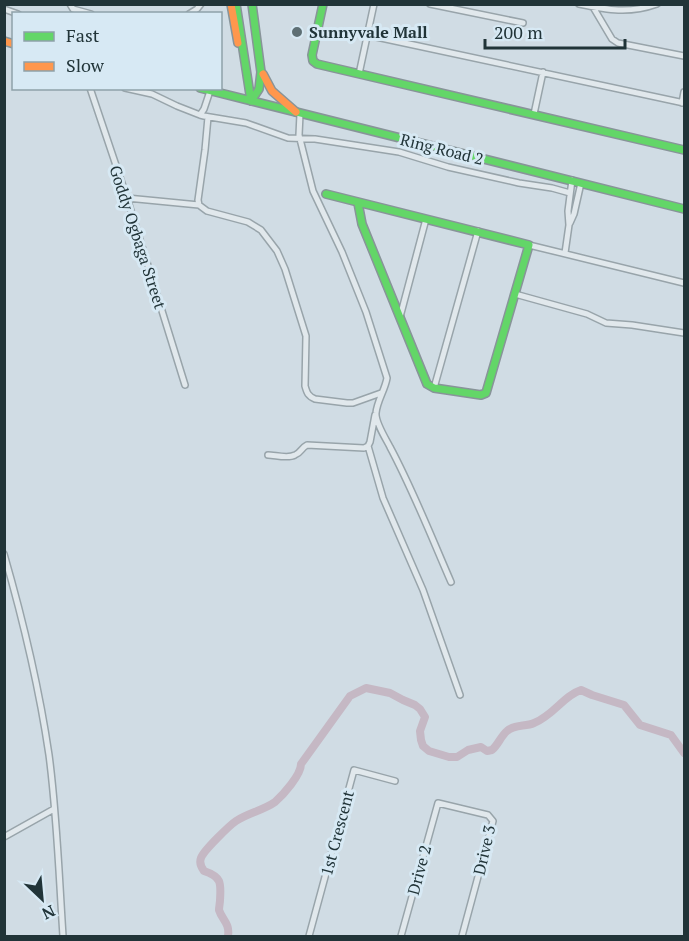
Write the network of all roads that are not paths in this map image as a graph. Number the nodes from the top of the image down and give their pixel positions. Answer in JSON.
{"nodes":[{"id":1,"x":70,"y":4,"type":"edge"},
{"id":2,"x":231,"y":4,"type":"edge"},
{"id":3,"x":236,"y":4,"type":"edge"},
{"id":4,"x":252,"y":4,"type":"edge"},
{"id":5,"x":323,"y":4,"type":"edge"},
{"id":6,"x":374,"y":4,"type":"edge"},
{"id":7,"x":430,"y":4,"type":"edge"},
{"id":8,"x":579,"y":4,"type":"edge"},
{"id":9,"x":657,"y":4,"type":"edge"},
{"id":10,"x":594,"y":8,"type":"junction"},
{"id":11,"x":616,"y":8,"type":"edge"},
{"id":12,"x":84,"y":12,"type":"edge"},
{"id":13,"x":523,"y":24,"type":"dead end"},
{"id":14,"x":367,"y":34,"type":"junction"},
{"id":15,"x":684,"y":56,"type":"edge"},
{"id":16,"x":261,"y":68,"type":"junction"},
{"id":17,"x":543,"y":72,"type":"junction"},
{"id":18,"x":359,"y":74,"type":"junction"},
{"id":19,"x":91,"y":90,"type":"edge"},
{"id":20,"x":134,"y":90,"type":"edge"},
{"id":21,"x":207,"y":90,"type":"edge"},
{"id":22,"x":210,"y":91,"type":"junction"},
{"id":23,"x":684,"y":92,"type":"edge"},
{"id":24,"x":249,"y":100,"type":"junction"},
{"id":25,"x":683,"y":103,"type":"edge"},
{"id":26,"x":300,"y":114,"type":"junction"},
{"id":27,"x":534,"y":114,"type":"junction"},
{"id":28,"x":201,"y":115,"type":"junction"},
{"id":29,"x":208,"y":117,"type":"junction"},
{"id":30,"x":300,"y":138,"type":"junction"},
{"id":31,"x":684,"y":150,"type":"edge"},
{"id":32,"x":572,"y":180,"type":"junction"},
{"id":33,"x":581,"y":183,"type":"junction"},
{"id":34,"x":570,"y":193,"type":"junction"},
{"id":35,"x":326,"y":194,"type":"dead end"},
{"id":36,"x":127,"y":198,"type":"junction"},
{"id":37,"x":358,"y":202,"type":"junction"},
{"id":38,"x":199,"y":205,"type":"junction"},
{"id":39,"x":684,"y":209,"type":"edge"},
{"id":40,"x":426,"y":219,"type":"junction"},
{"id":41,"x":570,"y":225,"type":"junction"},
{"id":42,"x":477,"y":231,"type":"junction"},
{"id":43,"x":529,"y":245,"type":"junction"},
{"id":44,"x":565,"y":253,"type":"junction"},
{"id":45,"x":684,"y":283,"type":"edge"},
{"id":46,"x":515,"y":294,"type":"junction"},
{"id":47,"x":400,"y":317,"type":"junction"},
{"id":48,"x":684,"y":333,"type":"edge"},
{"id":49,"x":185,"y":385,"type":"dead end"},
{"id":50,"x":434,"y":388,"type":"junction"},
{"id":51,"x":381,"y":393,"type":"junction"},
{"id":52,"x":375,"y":414,"type":"junction"},
{"id":53,"x":368,"y":446,"type":"junction"},
{"id":54,"x":268,"y":455,"type":"dead end"},
{"id":55,"x":4,"y":554,"type":"edge"},
{"id":56,"x":451,"y":582,"type":"dead end"},
{"id":57,"x":460,"y":695,"type":"dead end"},
{"id":58,"x":395,"y":781,"type":"dead end"},
{"id":59,"x":438,"y":803,"type":"joint"},
{"id":60,"x":54,"y":809,"type":"junction"},
{"id":61,"x":4,"y":837,"type":"edge"},
{"id":62,"x":63,"y":936,"type":"edge"},
{"id":63,"x":309,"y":936,"type":"edge"},
{"id":64,"x":401,"y":936,"type":"edge"},
{"id":65,"x":462,"y":936,"type":"edge"}],
"edges":[{"from":1,"to":12,"type":"street"},
{"from":2,"to":24,"type":"street"},
{"from":3,"to":24,"type":"street"},
{"from":4,"to":16,"type":"street"},
{"from":5,"to":18,"type":"street"},
{"from":6,"to":14,"type":"street"},
{"from":7,"to":13,"type":"street"},
{"from":8,"to":10,"type":"street"},
{"from":9,"to":11,"type":"street"},
{"from":10,"to":11,"type":"street"},
{"from":10,"to":15,"type":"street"},
{"from":14,"to":17,"type":"street"},
{"from":14,"to":18,"type":"street"},
{"from":16,"to":24,"type":"street"},
{"from":16,"to":26,"type":"street"},
{"from":17,"to":25,"type":"street"},
{"from":17,"to":27,"type":"street"},
{"from":18,"to":27,"type":"street"},
{"from":19,"to":36,"type":"street","name":"Goddy Ogbaga Street"},
{"from":20,"to":28,"type":"street"},
{"from":21,"to":22,"type":"street","name":"Ring Road 2"},
{"from":22,"to":24,"type":"street","name":"Ring Road 2"},
{"from":22,"to":28,"type":"street"},
{"from":23,"to":25,"type":"street"},
{"from":24,"to":26,"type":"street","name":"Ring Road 2"},
{"from":26,"to":30,"type":"street"},
{"from":26,"to":32,"type":"street","name":"Ring Road 2"},
{"from":27,"to":31,"type":"street"},
{"from":28,"to":29,"type":"street"},
{"from":29,"to":30,"type":"street"},
{"from":29,"to":38,"type":"street"},
{"from":30,"to":34,"type":"street"},
{"from":30,"to":51,"type":"street"},
{"from":32,"to":33,"type":"street","name":"Ring Road 2"},
{"from":32,"to":34,"type":"street"},
{"from":33,"to":39,"type":"street","name":"Ring Road 2"},
{"from":33,"to":41,"type":"street"},
{"from":34,"to":41,"type":"street"},
{"from":35,"to":37,"type":"street"},
{"from":36,"to":38,"type":"street"},
{"from":36,"to":49,"type":"street","name":"Goddy Ogbaga Street"},
{"from":37,"to":40,"type":"street"},
{"from":37,"to":47,"type":"street"},
{"from":38,"to":51,"type":"street"},
{"from":40,"to":42,"type":"street"},
{"from":40,"to":47,"type":"street"},
{"from":41,"to":44,"type":"street"},
{"from":42,"to":43,"type":"street"},
{"from":42,"to":50,"type":"street"},
{"from":43,"to":44,"type":"street"},
{"from":43,"to":46,"type":"street"},
{"from":44,"to":45,"type":"street"},
{"from":46,"to":48,"type":"street"},
{"from":46,"to":50,"type":"street"},
{"from":47,"to":50,"type":"street"},
{"from":51,"to":52,"type":"street"},
{"from":52,"to":53,"type":"street"},
{"from":52,"to":56,"type":"street"},
{"from":53,"to":54,"type":"street"},
{"from":53,"to":57,"type":"street"},
{"from":55,"to":60,"type":"street"},
{"from":58,"to":63,"type":"street","name":"1st Crescent"},
{"from":59,"to":64,"type":"street","name":"Drive 2"},
{"from":59,"to":65,"type":"street","name":"Drive 3"},
{"from":60,"to":61,"type":"street"},
{"from":60,"to":62,"type":"street"}]}
